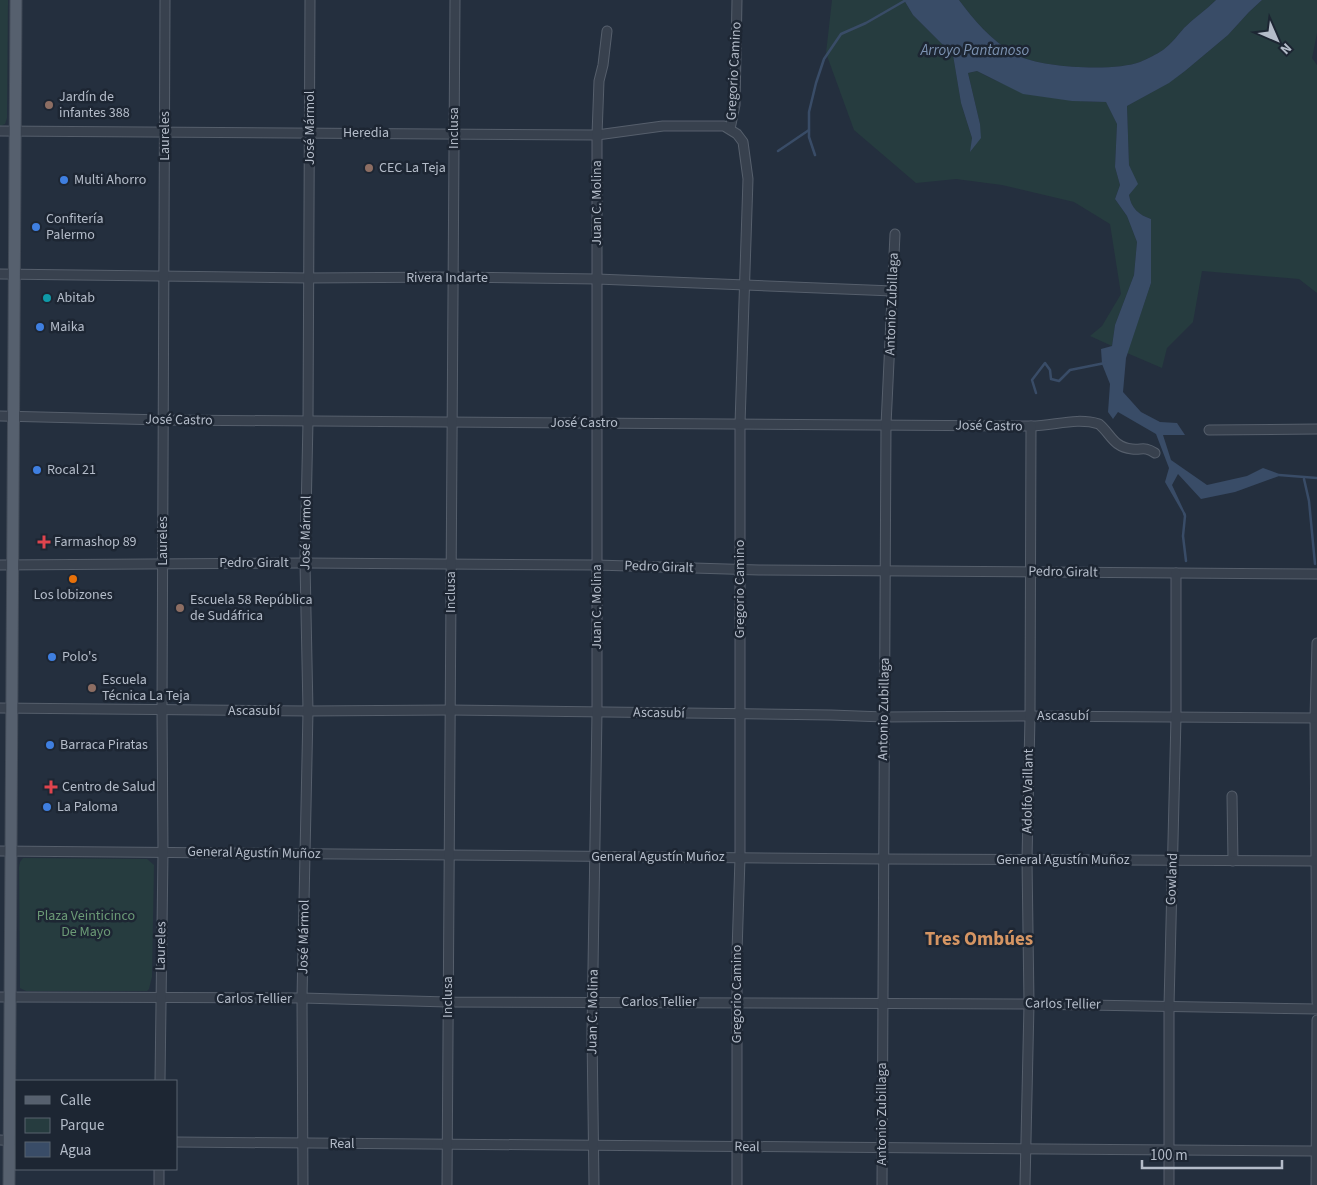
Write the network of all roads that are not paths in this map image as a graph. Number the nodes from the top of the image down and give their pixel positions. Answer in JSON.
{"nodes":[{"id":1,"x":16,"y":0,"type":"edge"},
{"id":2,"x":165,"y":0,"type":"edge"},
{"id":3,"x":310,"y":0,"type":"edge"},
{"id":4,"x":455,"y":0,"type":"edge"},
{"id":5,"x":737,"y":0,"type":"edge"},
{"id":6,"x":607,"y":31,"type":"dead end"},
{"id":7,"x":730,"y":129,"type":"junction"},
{"id":8,"x":0,"y":131,"type":"edge"},
{"id":9,"x":165,"y":131,"type":"junction"},
{"id":10,"x":15,"y":132,"type":"junction"},
{"id":11,"x":310,"y":133,"type":"junction"},
{"id":12,"x":454,"y":134,"type":"junction"},
{"id":13,"x":597,"y":135,"type":"junction"},
{"id":14,"x":895,"y":234,"type":"dead end"},
{"id":15,"x":0,"y":274,"type":"edge"},
{"id":16,"x":14,"y":274,"type":"junction"},
{"id":17,"x":164,"y":275,"type":"junction"},
{"id":18,"x":453,"y":277,"type":"junction"},
{"id":19,"x":308,"y":278,"type":"junction"},
{"id":20,"x":597,"y":279,"type":"junction"},
{"id":21,"x":744,"y":285,"type":"junction"},
{"id":22,"x":893,"y":291,"type":"junction"},
{"id":23,"x":0,"y":416,"type":"edge"},
{"id":24,"x":15,"y":416,"type":"junction"},
{"id":25,"x":164,"y":420,"type":"junction"},
{"id":26,"x":308,"y":421,"type":"junction"},
{"id":27,"x":452,"y":422,"type":"junction"},
{"id":28,"x":597,"y":423,"type":"junction"},
{"id":29,"x":740,"y":424,"type":"junction"},
{"id":30,"x":886,"y":425,"type":"junction"},
{"id":31,"x":1031,"y":426,"type":"junction"},
{"id":32,"x":1317,"y":429,"type":"edge"},
{"id":33,"x":1208,"y":430,"type":"dead end"},
{"id":34,"x":1155,"y":453,"type":"dead end"},
{"id":35,"x":304,"y":563,"type":"junction"},
{"id":36,"x":163,"y":564,"type":"junction"},
{"id":37,"x":451,"y":564,"type":"junction"},
{"id":38,"x":6,"y":565,"type":"edge"},
{"id":39,"x":596,"y":565,"type":"junction"},
{"id":40,"x":741,"y":569,"type":"junction"},
{"id":41,"x":886,"y":570,"type":"junction"},
{"id":42,"x":1030,"y":571,"type":"junction"},
{"id":43,"x":1176,"y":573,"type":"junction"},
{"id":44,"x":1317,"y":574,"type":"edge"},
{"id":45,"x":1317,"y":643,"type":"edge"},
{"id":46,"x":5,"y":708,"type":"edge"},
{"id":47,"x":162,"y":710,"type":"junction"},
{"id":48,"x":450,"y":710,"type":"junction"},
{"id":49,"x":308,"y":711,"type":"junction"},
{"id":50,"x":597,"y":712,"type":"junction"},
{"id":51,"x":739,"y":714,"type":"junction"},
{"id":52,"x":1030,"y":716,"type":"junction"},
{"id":53,"x":884,"y":717,"type":"junction"},
{"id":54,"x":1176,"y":717,"type":"junction"},
{"id":55,"x":1316,"y":718,"type":"edge"},
{"id":56,"x":1232,"y":796,"type":"dead end"},
{"id":57,"x":5,"y":851,"type":"edge"},
{"id":58,"x":163,"y":852,"type":"junction"},
{"id":59,"x":306,"y":854,"type":"junction"},
{"id":60,"x":449,"y":856,"type":"junction"},
{"id":61,"x":595,"y":857,"type":"junction"},
{"id":62,"x":740,"y":858,"type":"junction"},
{"id":63,"x":883,"y":859,"type":"junction"},
{"id":64,"x":1027,"y":860,"type":"junction"},
{"id":65,"x":1172,"y":861,"type":"junction"},
{"id":66,"x":1233,"y":861,"type":"junction"},
{"id":67,"x":1317,"y":862,"type":"edge"},
{"id":68,"x":5,"y":997,"type":"edge"},
{"id":69,"x":302,"y":998,"type":"junction"},
{"id":70,"x":160,"y":999,"type":"junction"},
{"id":71,"x":448,"y":1002,"type":"junction"},
{"id":72,"x":593,"y":1002,"type":"junction"},
{"id":73,"x":737,"y":1002,"type":"junction"},
{"id":74,"x":1317,"y":1002,"type":"edge"},
{"id":75,"x":882,"y":1003,"type":"junction"},
{"id":76,"x":1029,"y":1004,"type":"junction"},
{"id":77,"x":1169,"y":1006,"type":"junction"},
{"id":78,"x":1317,"y":1009,"type":"edge"},
{"id":79,"x":1317,"y":1020,"type":"edge"},
{"id":80,"x":160,"y":1080,"type":"edge"},
{"id":81,"x":8,"y":1140,"type":"edge"},
{"id":82,"x":178,"y":1142,"type":"edge"},
{"id":83,"x":303,"y":1144,"type":"junction"},
{"id":84,"x":447,"y":1144,"type":"junction"},
{"id":85,"x":593,"y":1146,"type":"junction"},
{"id":86,"x":738,"y":1147,"type":"junction"},
{"id":87,"x":883,"y":1148,"type":"junction"},
{"id":88,"x":1025,"y":1149,"type":"junction"},
{"id":89,"x":1169,"y":1150,"type":"junction"},
{"id":90,"x":1317,"y":1151,"type":"edge"},
{"id":91,"x":159,"y":1170,"type":"edge"},
{"id":92,"x":8,"y":1185,"type":"edge"},
{"id":93,"x":159,"y":1185,"type":"edge"},
{"id":94,"x":303,"y":1185,"type":"edge"},
{"id":95,"x":447,"y":1185,"type":"edge"},
{"id":96,"x":594,"y":1185,"type":"edge"},
{"id":97,"x":737,"y":1185,"type":"edge"},
{"id":98,"x":882,"y":1185,"type":"edge"},
{"id":99,"x":1024,"y":1185,"type":"edge"},
{"id":100,"x":1169,"y":1185,"type":"edge"},
{"id":101,"x":1316,"y":1185,"type":"edge"}],
"edges":[{"from":1,"to":10,"type":"main road"},
{"from":2,"to":9,"type":"street","name":"Laureles"},
{"from":3,"to":11,"type":"street","name":"José Mármol"},
{"from":4,"to":12,"type":"street","name":"Inclusa"},
{"from":5,"to":7,"type":"street","name":"Gregorio Camino"},
{"from":6,"to":13,"type":"street","name":"Juan C. Molina"},
{"from":7,"to":13,"type":"street","name":"Heredia"},
{"from":7,"to":21,"type":"street","name":"Gregorio Camino"},
{"from":8,"to":10,"type":"street","name":"Heredia"},
{"from":9,"to":10,"type":"street","name":"Heredia"},
{"from":9,"to":11,"type":"street","name":"Heredia"},
{"from":9,"to":17,"type":"street","name":"Laureles"},
{"from":10,"to":16,"type":"main road"},
{"from":11,"to":12,"type":"street","name":"Heredia"},
{"from":11,"to":19,"type":"street","name":"José Mármol"},
{"from":12,"to":13,"type":"street","name":"Heredia"},
{"from":12,"to":18,"type":"street","name":"Inclusa"},
{"from":13,"to":20,"type":"street","name":"Juan C. Molina"},
{"from":14,"to":22,"type":"street","name":"Antonio Zubillaga"},
{"from":15,"to":16,"type":"street","name":"Rivera Indarte"},
{"from":16,"to":17,"type":"street","name":"Rivera Indarte"},
{"from":16,"to":24,"type":"main road"},
{"from":17,"to":19,"type":"street","name":"Rivera Indarte"},
{"from":17,"to":25,"type":"street","name":"Laureles"},
{"from":18,"to":19,"type":"street","name":"Rivera Indarte"},
{"from":18,"to":20,"type":"street","name":"Rivera Indarte"},
{"from":18,"to":27,"type":"street","name":"Inclusa"},
{"from":19,"to":26,"type":"street","name":"José Mármol"},
{"from":20,"to":21,"type":"street","name":"Rivera Indarte"},
{"from":20,"to":28,"type":"street","name":"Juan C. Molina"},
{"from":21,"to":22,"type":"street","name":"Rivera Indarte"},
{"from":21,"to":29,"type":"street","name":"Gregorio Camino"},
{"from":22,"to":30,"type":"street","name":"Antonio Zubillaga"},
{"from":23,"to":24,"type":"street","name":"José Castro"},
{"from":24,"to":25,"type":"street","name":"José Castro"},
{"from":24,"to":38,"type":"main road"},
{"from":25,"to":26,"type":"street","name":"José Castro"},
{"from":25,"to":36,"type":"street","name":"Laureles"},
{"from":26,"to":27,"type":"street","name":"José Castro"},
{"from":26,"to":35,"type":"street","name":"José Mármol"},
{"from":27,"to":28,"type":"street","name":"José Castro"},
{"from":27,"to":37,"type":"street","name":"Inclusa"},
{"from":28,"to":29,"type":"street","name":"José Castro"},
{"from":28,"to":39,"type":"street","name":"Juan C. Molina"},
{"from":29,"to":30,"type":"street","name":"José Castro"},
{"from":29,"to":40,"type":"street","name":"Gregorio Camino"},
{"from":30,"to":31,"type":"street","name":"José Castro"},
{"from":30,"to":41,"type":"street","name":"Antonio Zubillaga"},
{"from":31,"to":34,"type":"street","name":"José Castro"},
{"from":31,"to":42,"type":"street","name":"Adolfo Vaillant"},
{"from":32,"to":33,"type":"street"},
{"from":35,"to":36,"type":"street","name":"Pedro Giralt"},
{"from":35,"to":37,"type":"street","name":"Pedro Giralt"},
{"from":35,"to":49,"type":"street","name":"José Mármol"},
{"from":36,"to":38,"type":"street","name":"Pedro Giralt"},
{"from":36,"to":47,"type":"street","name":"Laureles"},
{"from":37,"to":39,"type":"street","name":"Pedro Giralt"},
{"from":37,"to":48,"type":"street","name":"Inclusa"},
{"from":38,"to":46,"type":"main road"},
{"from":39,"to":40,"type":"street","name":"Pedro Giralt"},
{"from":39,"to":50,"type":"street","name":"Juan C. Molina"},
{"from":40,"to":41,"type":"street","name":"Pedro Giralt"},
{"from":40,"to":51,"type":"street","name":"Gregorio Camino"},
{"from":41,"to":42,"type":"street","name":"Pedro Giralt"},
{"from":41,"to":53,"type":"street","name":"Antonio Zubillaga"},
{"from":42,"to":43,"type":"street","name":"Pedro Giralt"},
{"from":42,"to":52,"type":"street","name":"Adolfo Vaillant"},
{"from":43,"to":44,"type":"street","name":"Pedro Giralt"},
{"from":43,"to":54,"type":"street","name":"Gowland"},
{"from":45,"to":55,"type":"street"},
{"from":46,"to":47,"type":"street","name":"Ascasubí"},
{"from":46,"to":57,"type":"main road"},
{"from":47,"to":49,"type":"street","name":"Ascasubí"},
{"from":47,"to":58,"type":"street","name":"Laureles"},
{"from":48,"to":49,"type":"street","name":"Ascasubí"},
{"from":48,"to":50,"type":"street","name":"Ascasubí"},
{"from":48,"to":60,"type":"street","name":"Inclusa"},
{"from":49,"to":59,"type":"street","name":"José Mármol"},
{"from":50,"to":51,"type":"street","name":"Ascasubí"},
{"from":50,"to":61,"type":"street","name":"Juan C. Molina"},
{"from":51,"to":53,"type":"street","name":"Ascasubí"},
{"from":51,"to":62,"type":"street","name":"Gregorio Camino"},
{"from":52,"to":53,"type":"street","name":"Ascasubí"},
{"from":52,"to":54,"type":"street","name":"Ascasubí"},
{"from":52,"to":64,"type":"street","name":"Adolfo Vaillant"},
{"from":53,"to":63,"type":"street","name":"Antonio Zubillaga"},
{"from":54,"to":55,"type":"street","name":"Ascasubí"},
{"from":54,"to":65,"type":"street","name":"Gowland"},
{"from":55,"to":67,"type":"street"},
{"from":56,"to":66,"type":"street"},
{"from":57,"to":58,"type":"street","name":"General Agustín Muñoz"},
{"from":57,"to":68,"type":"main road"},
{"from":58,"to":59,"type":"street","name":"General Agustín Muñoz"},
{"from":58,"to":70,"type":"street","name":"Laureles"},
{"from":59,"to":60,"type":"street","name":"General Agustín Muñoz"},
{"from":59,"to":69,"type":"street","name":"José Mármol"},
{"from":60,"to":61,"type":"street","name":"General Agustín Muñoz"},
{"from":60,"to":71,"type":"street","name":"Inclusa"},
{"from":61,"to":62,"type":"street","name":"General Agustín Muñoz"},
{"from":61,"to":72,"type":"street","name":"Juan C. Molina"},
{"from":62,"to":63,"type":"street","name":"General Agustín Muñoz"},
{"from":62,"to":73,"type":"street","name":"Gregorio Camino"},
{"from":63,"to":64,"type":"street","name":"General Agustín Muñoz"},
{"from":63,"to":75,"type":"street","name":"Antonio Zubillaga"},
{"from":64,"to":65,"type":"street","name":"General Agustín Muñoz"},
{"from":64,"to":76,"type":"street","name":"Adolfo Vaillant"},
{"from":65,"to":66,"type":"street","name":"General Agustín Muñoz"},
{"from":65,"to":77,"type":"street","name":"Gowland"},
{"from":66,"to":67,"type":"street","name":"General Agustín Muñoz"},
{"from":67,"to":74,"type":"street"},
{"from":68,"to":70,"type":"street","name":"Carlos Tellier"},
{"from":68,"to":81,"type":"main road"},
{"from":69,"to":70,"type":"street","name":"Carlos Tellier"},
{"from":69,"to":71,"type":"street","name":"Carlos Tellier"},
{"from":69,"to":83,"type":"street","name":"José Mármol"},
{"from":70,"to":80,"type":"street","name":"Laureles"},
{"from":71,"to":72,"type":"street","name":"Carlos Tellier"},
{"from":71,"to":84,"type":"street","name":"Inclusa"},
{"from":72,"to":73,"type":"street","name":"Carlos Tellier"},
{"from":72,"to":85,"type":"street","name":"Juan C. Molina"},
{"from":73,"to":75,"type":"street","name":"Carlos Tellier"},
{"from":73,"to":86,"type":"street","name":"Gregorio Camino"},
{"from":75,"to":76,"type":"street","name":"Carlos Tellier"},
{"from":75,"to":87,"type":"street","name":"Antonio Zubillaga"},
{"from":76,"to":77,"type":"street","name":"Carlos Tellier"},
{"from":76,"to":88,"type":"street","name":"Adolfo Vaillant"},
{"from":77,"to":78,"type":"street","name":"Carlos Tellier"},
{"from":77,"to":89,"type":"street","name":"Gowland"},
{"from":79,"to":90,"type":"street"},
{"from":81,"to":92,"type":"main road"},
{"from":82,"to":83,"type":"street","name":"Real"},
{"from":83,"to":84,"type":"street","name":"Real"},
{"from":83,"to":94,"type":"street","name":"José Mármol"},
{"from":84,"to":85,"type":"street","name":"Real"},
{"from":84,"to":95,"type":"street","name":"Inclusa"},
{"from":85,"to":86,"type":"street","name":"Real"},
{"from":85,"to":96,"type":"street","name":"Juan C. Molina"},
{"from":86,"to":87,"type":"street","name":"Real"},
{"from":86,"to":97,"type":"street","name":"Gregorio Camino"},
{"from":87,"to":88,"type":"street","name":"Real"},
{"from":87,"to":98,"type":"street","name":"Antonio Zubillaga"},
{"from":88,"to":89,"type":"street","name":"Real"},
{"from":88,"to":99,"type":"street","name":"Adolfo Vaillant"},
{"from":89,"to":90,"type":"street","name":"Real"},
{"from":89,"to":100,"type":"street","name":"Gowland"},
{"from":90,"to":101,"type":"street"},
{"from":91,"to":93,"type":"street"}]}
